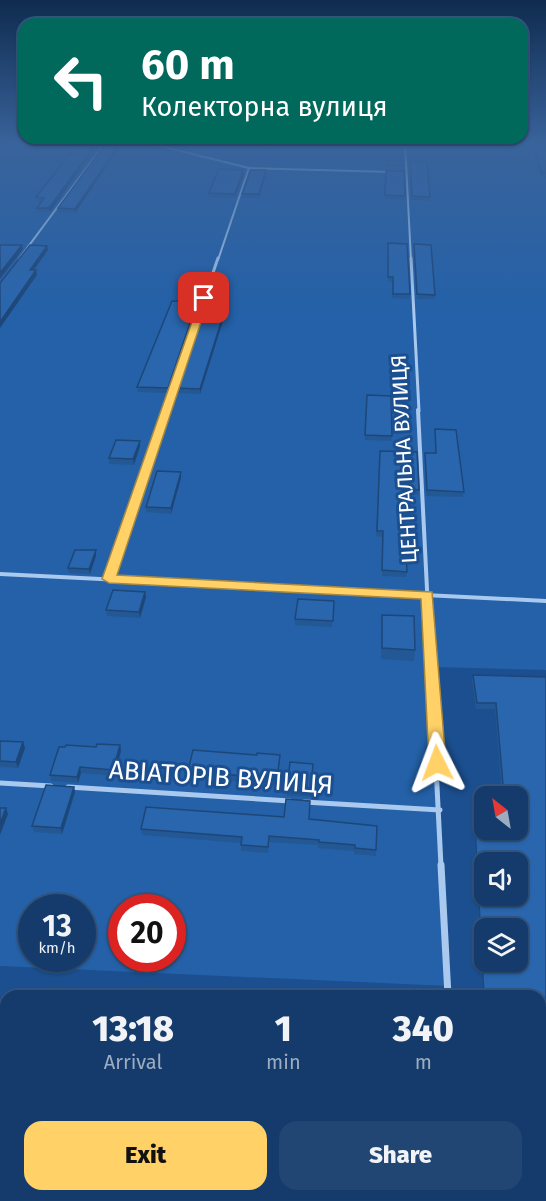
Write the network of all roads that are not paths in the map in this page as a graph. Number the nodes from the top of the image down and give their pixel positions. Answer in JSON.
{"nodes":[{"id":1,"x":64,"y":199,"type":"edge"},
{"id":2,"x":238,"y":199,"type":"edge"},
{"id":3,"x":408,"y":199,"type":"edge"},
{"id":4,"x":14,"y":266,"type":"edge"},
{"id":5,"x":0,"y":573,"type":"edge"},
{"id":6,"x":109,"y":579,"type":"junction"},
{"id":7,"x":427,"y":595,"type":"junction"},
{"id":8,"x":546,"y":601,"type":"edge"},
{"id":9,"x":0,"y":783,"type":"edge"},
{"id":10,"x":440,"y":810,"type":"junction"},
{"id":11,"x":448,"y":990,"type":"edge"}],
"edges":[{"from":1,"to":4,"type":"lane"},
{"from":2,"to":6,"type":"lane"},
{"from":3,"to":7,"type":"lane","name":"ЦЕНТРАЛЬНА ВУЛИЦЯ"},
{"from":5,"to":6,"type":"lane"},
{"from":6,"to":7,"type":"lane"},
{"from":7,"to":8,"type":"lane"},
{"from":7,"to":10,"type":"lane","name":"ЦЕНТРАЛЬНА ВУЛИЦЯ"},
{"from":9,"to":10,"type":"lane","name":"АВІАТОРІВ ВУЛИЦЯ"},
{"from":10,"to":11,"type":"lane","name":"ЦЕНТРАЛЬНА ВУЛИЦЯ"}]}
